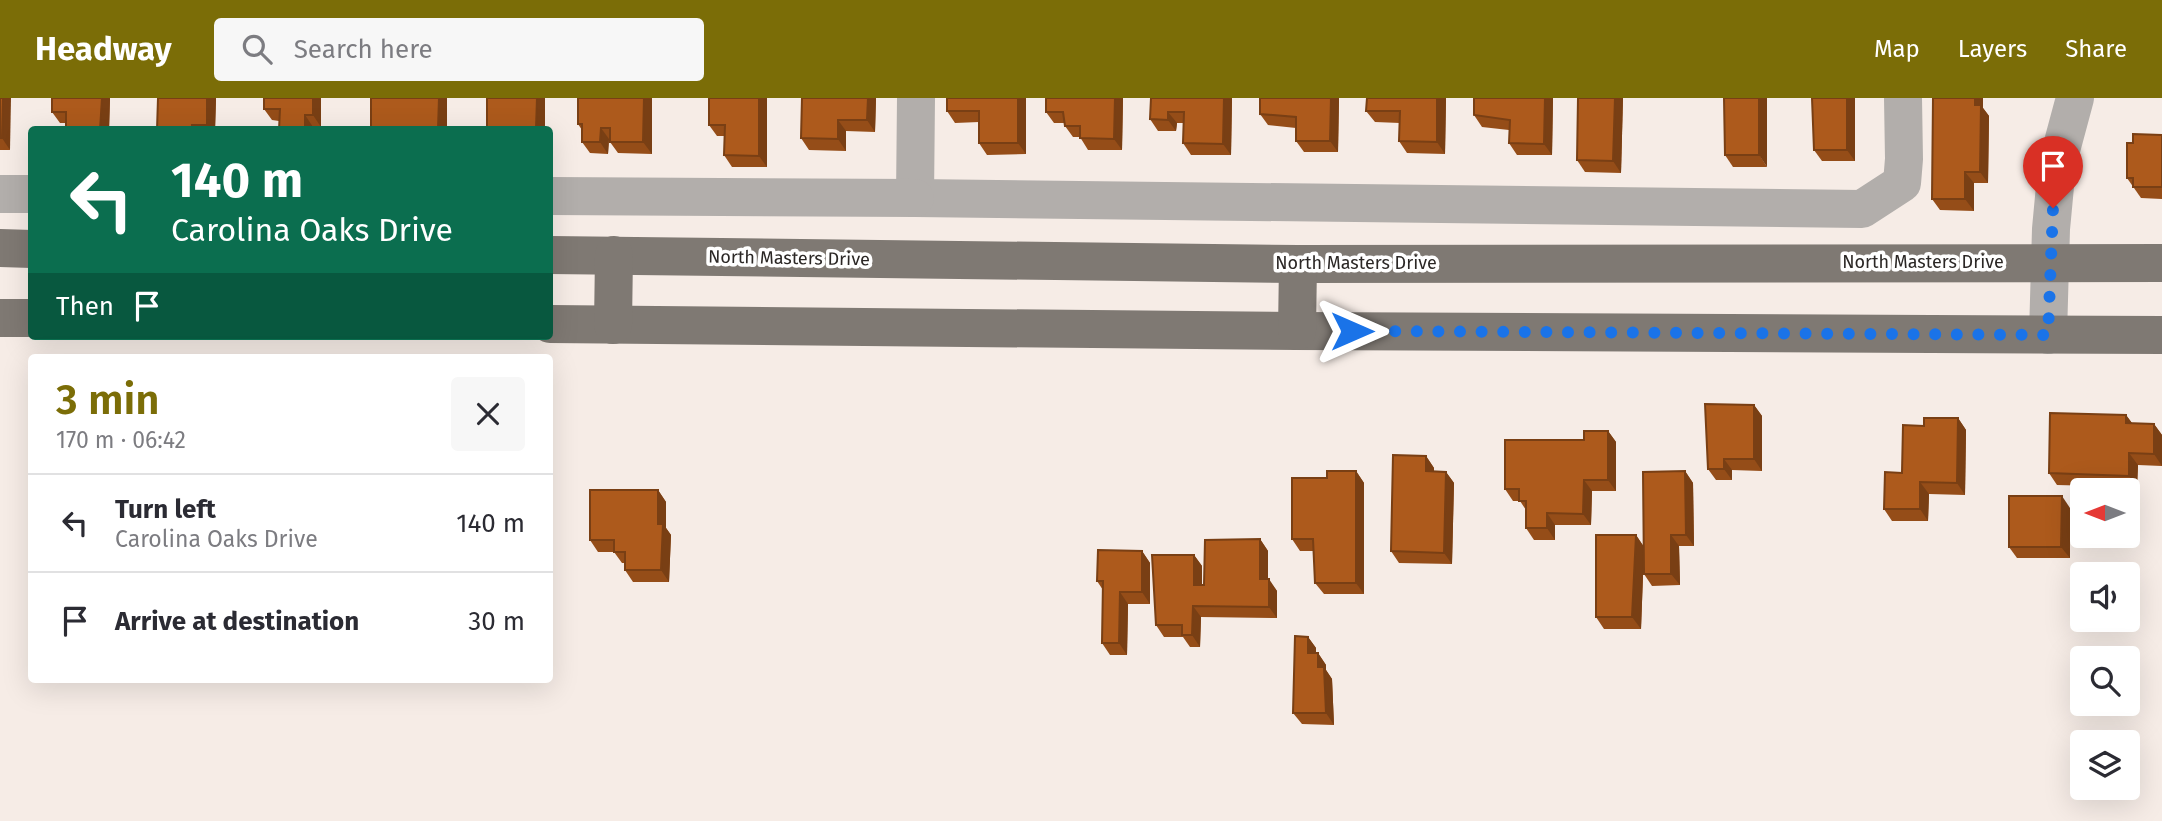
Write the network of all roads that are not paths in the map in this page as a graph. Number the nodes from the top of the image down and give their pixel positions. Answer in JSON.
{"nodes":[{"id":1,"x":916,"y":98,"type":"edge"},
{"id":2,"x":1903,"y":98,"type":"edge"},
{"id":3,"x":2076,"y":98,"type":"edge"},
{"id":4,"x":0,"y":194,"type":"edge"},
{"id":5,"x":28,"y":194,"type":"edge"},
{"id":6,"x":553,"y":196,"type":"edge"},
{"id":7,"x":915,"y":198,"type":"junction"},
{"id":8,"x":0,"y":248,"type":"edge"},
{"id":9,"x":28,"y":248,"type":"edge"},
{"id":10,"x":553,"y":255,"type":"edge"},
{"id":11,"x":614,"y":255,"type":"junction"},
{"id":12,"x":2050,"y":262,"type":"junction"},
{"id":13,"x":2162,"y":263,"type":"edge"},
{"id":14,"x":1298,"y":264,"type":"junction"},
{"id":15,"x":0,"y":318,"type":"edge"},
{"id":16,"x":28,"y":318,"type":"edge"},
{"id":17,"x":553,"y":324,"type":"edge"},
{"id":18,"x":613,"y":325,"type":"junction"},
{"id":19,"x":1297,"y":331,"type":"junction"},
{"id":20,"x":2048,"y":335,"type":"junction"},
{"id":21,"x":2162,"y":335,"type":"edge"}],
"edges":[{"from":1,"to":7,"type":"street"},
{"from":2,"to":7,"type":"street"},
{"from":3,"to":12,"type":"street"},
{"from":4,"to":5,"type":"street"},
{"from":6,"to":7,"type":"street"},
{"from":8,"to":9,"type":"main road"},
{"from":10,"to":11,"type":"main road","name":"North Masters Drive"},
{"from":11,"to":14,"type":"main road","name":"North Masters Drive"},
{"from":11,"to":18,"type":"main road"},
{"from":12,"to":13,"type":"main road","name":"North Masters Drive"},
{"from":12,"to":14,"type":"main road","name":"North Masters Drive"},
{"from":12,"to":20,"type":"street"},
{"from":14,"to":19,"type":"main road"},
{"from":15,"to":16,"type":"main road"},
{"from":17,"to":18,"type":"main road"},
{"from":18,"to":19,"type":"main road"},
{"from":19,"to":20,"type":"main road"},
{"from":20,"to":21,"type":"main road"}]}
